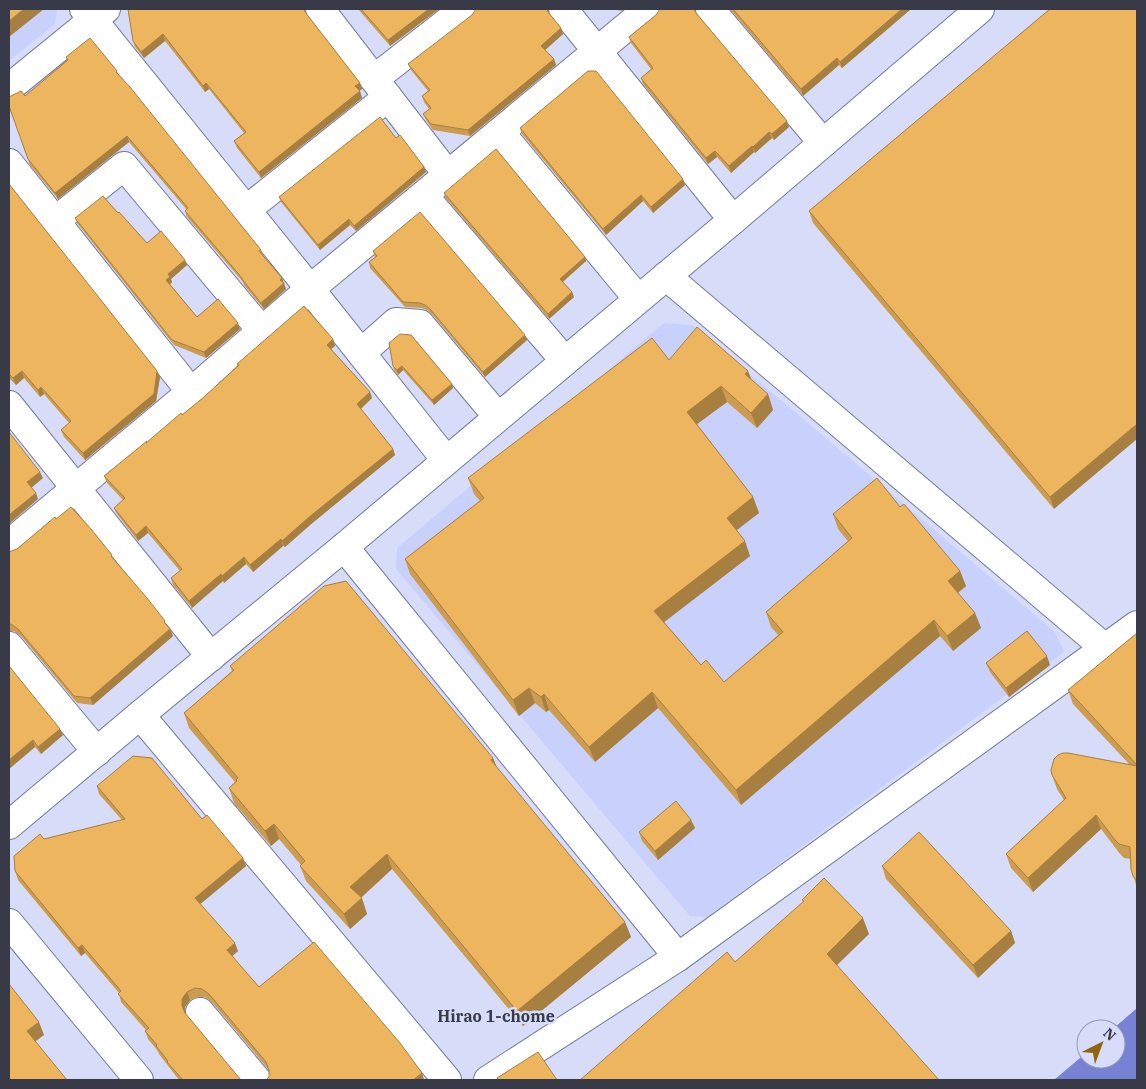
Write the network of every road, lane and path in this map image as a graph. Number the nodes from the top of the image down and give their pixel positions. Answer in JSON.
{"nodes":[{"id":1,"x":320,"y":9,"type":"edge"},
{"id":2,"x":464,"y":9,"type":"edge"},
{"id":3,"x":563,"y":9,"type":"edge"},
{"id":4,"x":648,"y":9,"type":"edge"},
{"id":5,"x":710,"y":9,"type":"edge"},
{"id":6,"x":980,"y":9,"type":"edge"},
{"id":7,"x":94,"y":12,"type":"edge"},
{"id":8,"x":596,"y":51,"type":"junction"},
{"id":9,"x":9,"y":88,"type":"edge"},
{"id":10,"x":381,"y":88,"type":"junction"},
{"id":11,"x":500,"y":132,"type":"junction"},
{"id":12,"x":823,"y":143,"type":"junction"},
{"id":13,"x":9,"y":163,"type":"edge"},
{"id":14,"x":448,"y":174,"type":"junction"},
{"id":15,"x":424,"y":196,"type":"junction"},
{"id":16,"x":246,"y":210,"type":"junction"},
{"id":17,"x":733,"y":220,"type":"junction"},
{"id":18,"x":55,"y":221,"type":"junction"},
{"id":19,"x":666,"y":276,"type":"junction"},
{"id":20,"x":310,"y":289,"type":"junction"},
{"id":21,"x":638,"y":299,"type":"junction"},
{"id":22,"x":262,"y":331,"type":"junction"},
{"id":23,"x":361,"y":353,"type":"junction"},
{"id":24,"x":564,"y":361,"type":"junction"},
{"id":25,"x":191,"y":392,"type":"junction"},
{"id":26,"x":9,"y":405,"type":"edge"},
{"id":27,"x":498,"y":417,"type":"junction"},
{"id":28,"x":446,"y":460,"type":"junction"},
{"id":29,"x":76,"y":488,"type":"junction"},
{"id":30,"x":9,"y":544,"type":"edge"},
{"id":31,"x":344,"y":547,"type":"junction"},
{"id":32,"x":1137,"y":625,"type":"edge"},
{"id":33,"x":9,"y":646,"type":"edge"},
{"id":34,"x":1106,"y":649,"type":"junction"},
{"id":35,"x":211,"y":657,"type":"junction"},
{"id":36,"x":140,"y":715,"type":"junction"},
{"id":37,"x":96,"y":752,"type":"junction"},
{"id":38,"x":9,"y":825,"type":"edge"},
{"id":39,"x":9,"y":923,"type":"edge"},
{"id":40,"x":678,"y":957,"type":"junction"},
{"id":41,"x":200,"y":1012,"type":"dead end"},
{"id":42,"x":245,"y":1076,"type":"edge"},
{"id":43,"x":139,"y":1080,"type":"edge"},
{"id":44,"x":447,"y":1080,"type":"edge"},
{"id":45,"x":488,"y":1080,"type":"edge"}],
"edges":[{"from":1,"to":10,"type":"street"},
{"from":2,"to":10,"type":"street"},
{"from":3,"to":8,"type":"street"},
{"from":4,"to":8,"type":"street"},
{"from":5,"to":12,"type":"street"},
{"from":6,"to":12,"type":"street"},
{"from":7,"to":9,"type":"street"},
{"from":7,"to":16,"type":"street"},
{"from":8,"to":11,"type":"street"},
{"from":8,"to":17,"type":"street"},
{"from":10,"to":14,"type":"street"},
{"from":10,"to":16,"type":"street"},
{"from":11,"to":14,"type":"street"},
{"from":11,"to":21,"type":"street"},
{"from":12,"to":17,"type":"street"},
{"from":13,"to":18,"type":"street"},
{"from":14,"to":15,"type":"street"},
{"from":15,"to":20,"type":"street"},
{"from":15,"to":24,"type":"street"},
{"from":16,"to":20,"type":"street"},
{"from":17,"to":19,"type":"street"},
{"from":18,"to":22,"type":"street"},
{"from":18,"to":25,"type":"street"},
{"from":19,"to":21,"type":"street"},
{"from":19,"to":34,"type":"street"},
{"from":20,"to":22,"type":"street"},
{"from":20,"to":23,"type":"street"},
{"from":21,"to":24,"type":"street"},
{"from":22,"to":25,"type":"street"},
{"from":23,"to":27,"type":"street"},
{"from":23,"to":28,"type":"street"},
{"from":24,"to":27,"type":"street"},
{"from":25,"to":29,"type":"street"},
{"from":26,"to":29,"type":"street"},
{"from":27,"to":28,"type":"street"},
{"from":28,"to":31,"type":"street"},
{"from":29,"to":30,"type":"street"},
{"from":29,"to":35,"type":"street"},
{"from":31,"to":35,"type":"street"},
{"from":31,"to":40,"type":"street"},
{"from":32,"to":34,"type":"street"},
{"from":33,"to":37,"type":"street"},
{"from":34,"to":40,"type":"street"},
{"from":35,"to":36,"type":"street"},
{"from":36,"to":37,"type":"street"},
{"from":36,"to":44,"type":"street"},
{"from":37,"to":38,"type":"street"},
{"from":39,"to":43,"type":"street"},
{"from":40,"to":45,"type":"street"},
{"from":41,"to":42,"type":"street"}]}
